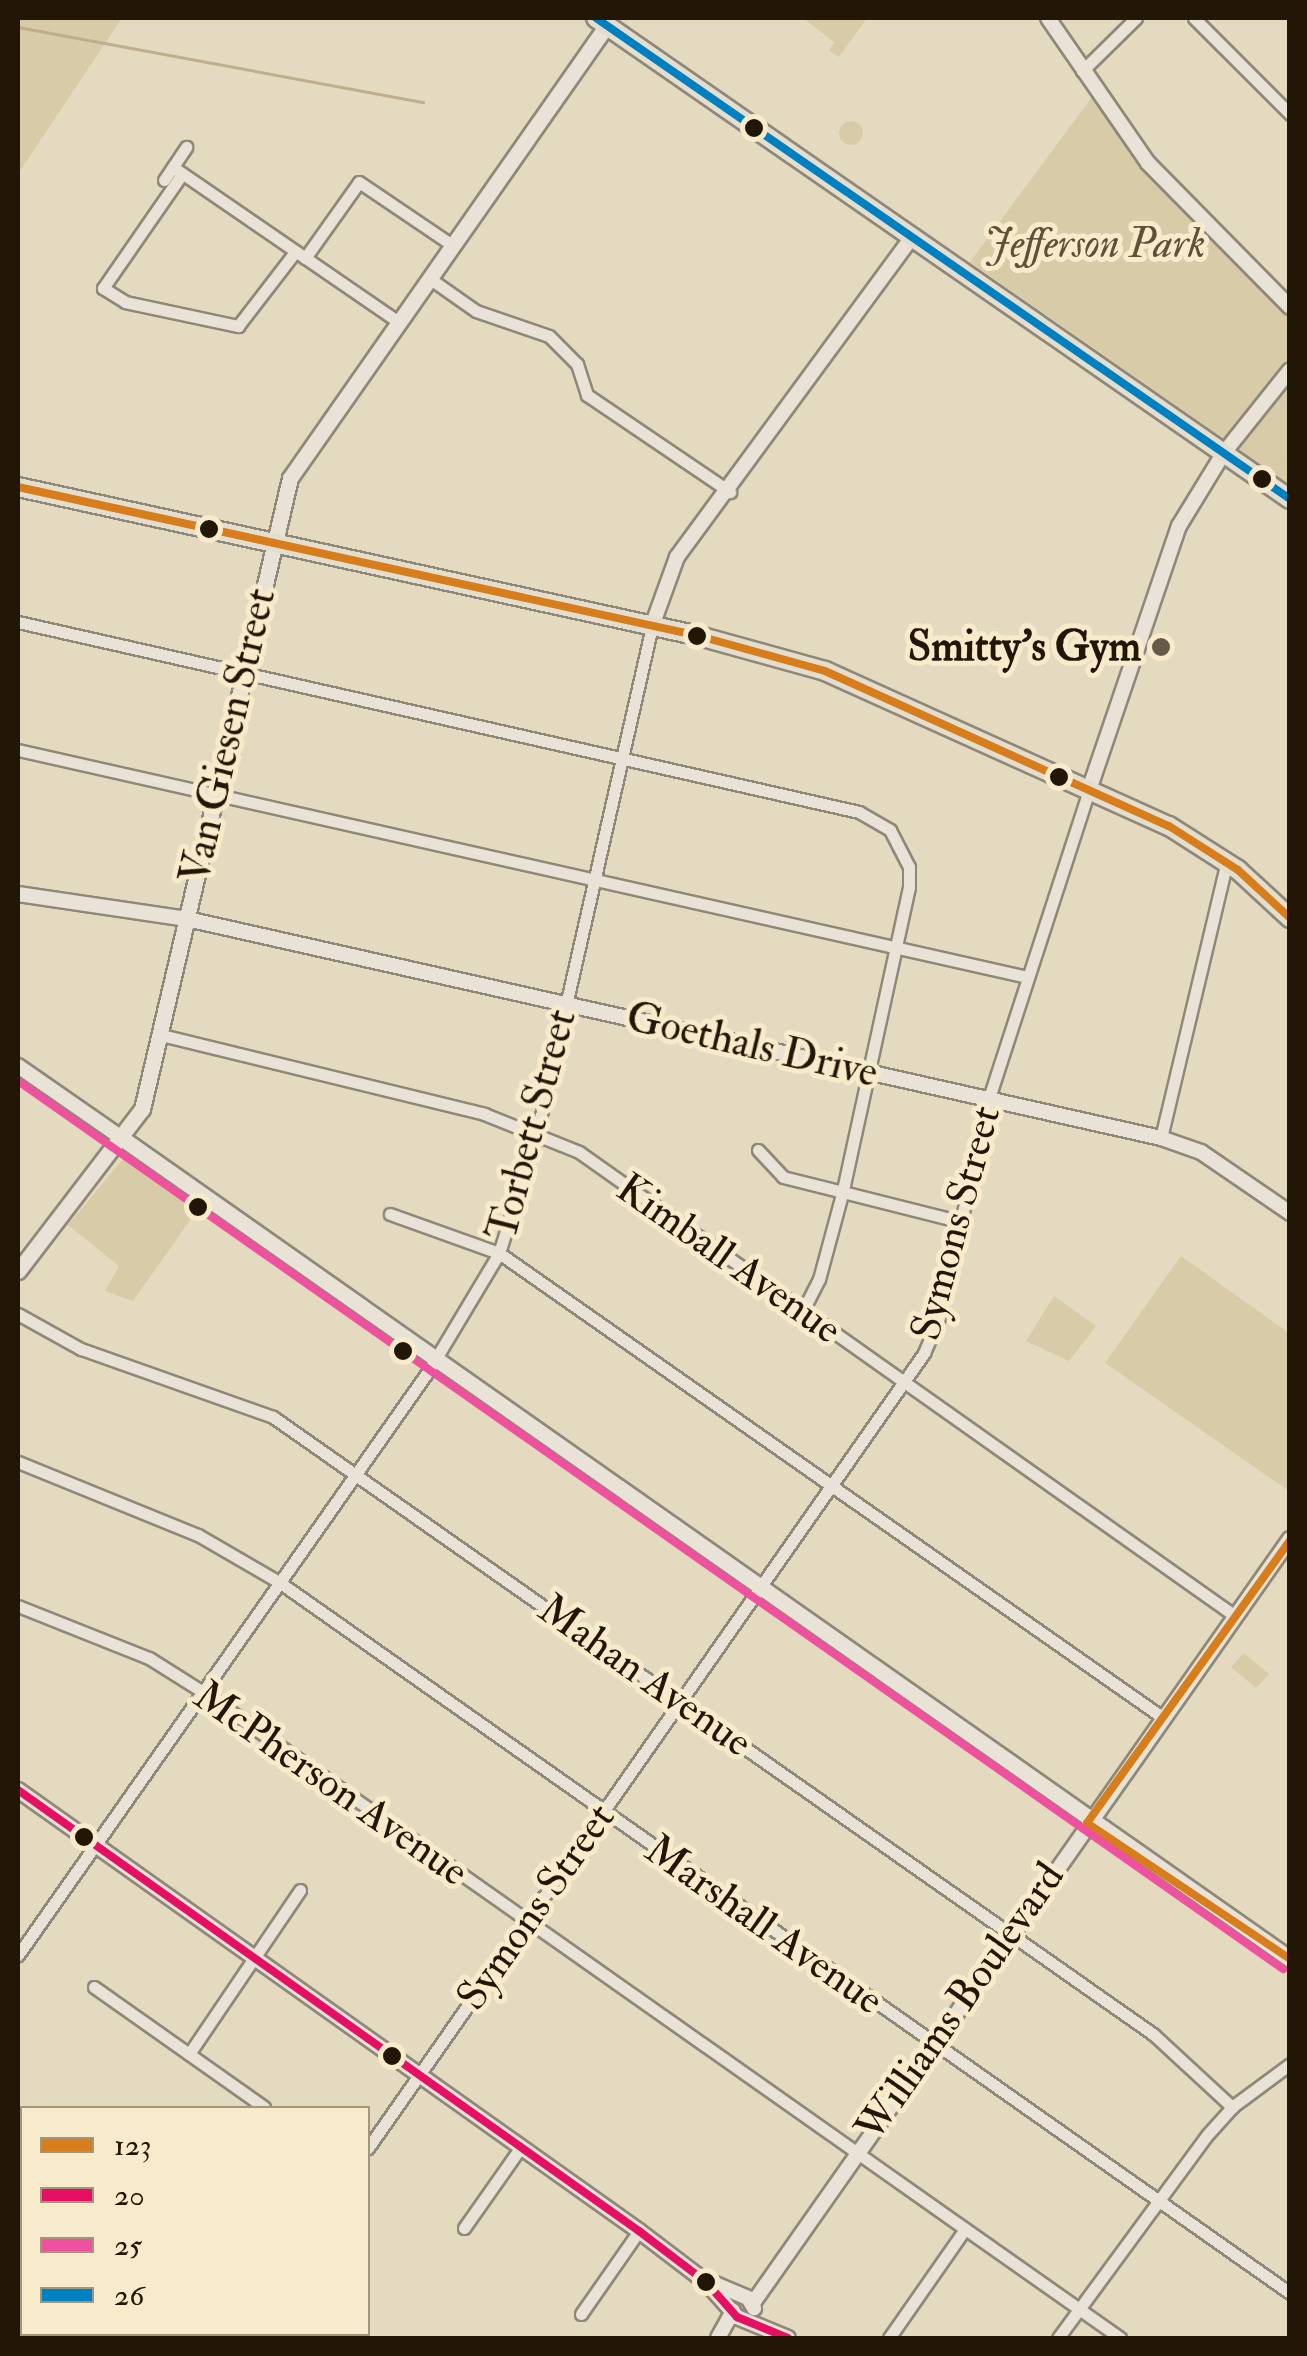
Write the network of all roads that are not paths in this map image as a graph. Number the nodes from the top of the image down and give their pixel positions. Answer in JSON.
{"nodes":[{"id":1,"x":1048,"y":18,"type":"edge"},
{"id":2,"x":1136,"y":18,"type":"edge"},
{"id":3,"x":1194,"y":18,"type":"edge"},
{"id":4,"x":605,"y":20,"type":"edge"},
{"id":5,"x":1082,"y":71,"type":"junction"},
{"id":6,"x":1290,"y":114,"type":"edge"},
{"id":7,"x":186,"y":147,"type":"dead end"},
{"id":8,"x":177,"y":171,"type":"junction"},
{"id":9,"x":164,"y":180,"type":"dead end"},
{"id":10,"x":912,"y":237,"type":"junction"},
{"id":11,"x":452,"y":245,"type":"junction"},
{"id":12,"x":300,"y":255,"type":"junction"},
{"id":13,"x":429,"y":278,"type":"junction"},
{"id":14,"x":1290,"y":308,"type":"edge"},
{"id":15,"x":397,"y":321,"type":"junction"},
{"id":16,"x":1290,"y":370,"type":"edge"},
{"id":17,"x":1223,"y":454,"type":"junction"},
{"id":18,"x":18,"y":486,"type":"edge"},
{"id":19,"x":730,"y":492,"type":"junction"},
{"id":20,"x":1290,"y":500,"type":"edge"},
{"id":21,"x":271,"y":544,"type":"junction"},
{"id":22,"x":18,"y":622,"type":"edge"},
{"id":23,"x":652,"y":626,"type":"junction"},
{"id":24,"x":242,"y":674,"type":"junction"},
{"id":25,"x":18,"y":750,"type":"edge"},
{"id":26,"x":623,"y":758,"type":"junction"},
{"id":27,"x":1089,"y":790,"type":"junction"},
{"id":28,"x":214,"y":794,"type":"junction"},
{"id":29,"x":1227,"y":862,"type":"junction"},
{"id":30,"x":593,"y":880,"type":"junction"},
{"id":31,"x":18,"y":894,"type":"edge"},
{"id":32,"x":1290,"y":918,"type":"edge"},
{"id":33,"x":187,"y":919,"type":"junction"},
{"id":34,"x":894,"y":948,"type":"junction"},
{"id":35,"x":1027,"y":977,"type":"junction"},
{"id":36,"x":566,"y":1003,"type":"junction"},
{"id":37,"x":161,"y":1034,"type":"junction"},
{"id":38,"x":18,"y":1066,"type":"edge"},
{"id":39,"x":868,"y":1072,"type":"junction"},
{"id":40,"x":990,"y":1098,"type":"junction"},
{"id":41,"x":537,"y":1133,"type":"junction"},
{"id":42,"x":1161,"y":1138,"type":"junction"},
{"id":43,"x":123,"y":1139,"type":"junction"},
{"id":44,"x":758,"y":1150,"type":"dead end"},
{"id":45,"x":842,"y":1194,"type":"junction"},
{"id":46,"x":1290,"y":1213,"type":"edge"},
{"id":47,"x":390,"y":1214,"type":"dead end"},
{"id":48,"x":962,"y":1222,"type":"junction"},
{"id":49,"x":499,"y":1253,"type":"junction"},
{"id":50,"x":18,"y":1272,"type":"edge"},
{"id":51,"x":803,"y":1310,"type":"junction"},
{"id":52,"x":18,"y":1314,"type":"edge"},
{"id":53,"x":436,"y":1360,"type":"junction"},
{"id":54,"x":904,"y":1382,"type":"junction"},
{"id":55,"x":18,"y":1462,"type":"edge"},
{"id":56,"x":356,"y":1473,"type":"junction"},
{"id":57,"x":833,"y":1486,"type":"junction"},
{"id":58,"x":1290,"y":1538,"type":"edge"},
{"id":59,"x":279,"y":1582,"type":"junction"},
{"id":60,"x":760,"y":1590,"type":"junction"},
{"id":61,"x":18,"y":1606,"type":"edge"},
{"id":62,"x":1235,"y":1616,"type":"junction"},
{"id":63,"x":203,"y":1692,"type":"junction"},
{"id":64,"x":682,"y":1701,"type":"junction"},
{"id":65,"x":1162,"y":1717,"type":"junction"},
{"id":66,"x":18,"y":1790,"type":"edge"},
{"id":67,"x":604,"y":1812,"type":"junction"},
{"id":68,"x":1087,"y":1823,"type":"junction"},
{"id":69,"x":95,"y":1845,"type":"junction"},
{"id":70,"x":300,"y":1890,"type":"dead end"},
{"id":71,"x":526,"y":1922,"type":"junction"},
{"id":72,"x":1009,"y":1932,"type":"junction"},
{"id":73,"x":18,"y":1955,"type":"edge"},
{"id":74,"x":255,"y":1959,"type":"junction"},
{"id":75,"x":1290,"y":1959,"type":"edge"},
{"id":76,"x":94,"y":1987,"type":"dead end"},
{"id":77,"x":931,"y":2043,"type":"junction"},
{"id":78,"x":189,"y":2054,"type":"junction"},
{"id":79,"x":1290,"y":2064,"type":"edge"},
{"id":80,"x":418,"y":2074,"type":"junction"},
{"id":81,"x":263,"y":2106,"type":"edge"},
{"id":82,"x":1232,"y":2107,"type":"junction"},
{"id":83,"x":370,"y":2145,"type":"edge"},
{"id":84,"x":521,"y":2148,"type":"junction"},
{"id":85,"x":854,"y":2152,"type":"junction"},
{"id":86,"x":1159,"y":2200,"type":"junction"},
{"id":87,"x":464,"y":2228,"type":"dead end"},
{"id":88,"x":965,"y":2229,"type":"junction"},
{"id":89,"x":639,"y":2231,"type":"junction"},
{"id":90,"x":1290,"y":2293,"type":"edge"},
{"id":91,"x":744,"y":2308,"type":"junction"},
{"id":92,"x":1078,"y":2309,"type":"junction"},
{"id":93,"x":581,"y":2314,"type":"dead end"},
{"id":94,"x":786,"y":2337,"type":"edge"},
{"id":95,"x":718,"y":2338,"type":"edge"},
{"id":96,"x":728,"y":2338,"type":"edge"},
{"id":97,"x":889,"y":2338,"type":"edge"},
{"id":98,"x":1058,"y":2338,"type":"edge"},
{"id":99,"x":1120,"y":2338,"type":"edge"}],
"edges":[{"from":1,"to":5,"type":"street"},
{"from":2,"to":5,"type":"street"},
{"from":3,"to":6,"type":"street"},
{"from":4,"to":10,"type":"main road"},
{"from":4,"to":11,"type":"main road","name":"Van Giesen Street"},
{"from":5,"to":14,"type":"street"},
{"from":7,"to":8,"type":"street"},
{"from":8,"to":9,"type":"street"},
{"from":8,"to":12,"type":"street"},
{"from":8,"to":12,"type":"street"},
{"from":10,"to":17,"type":"main road"},
{"from":10,"to":19,"type":"street","name":"Torbett Street"},
{"from":11,"to":12,"type":"street"},
{"from":11,"to":13,"type":"main road","name":"Van Giesen Street"},
{"from":12,"to":15,"type":"street"},
{"from":13,"to":15,"type":"main road","name":"Van Giesen Street"},
{"from":13,"to":19,"type":"street"},
{"from":15,"to":21,"type":"main road","name":"Van Giesen Street"},
{"from":16,"to":17,"type":"street","name":"Symons Street"},
{"from":17,"to":20,"type":"main road"},
{"from":17,"to":27,"type":"street","name":"Symons Street"},
{"from":18,"to":21,"type":"main road"},
{"from":19,"to":23,"type":"street","name":"Torbett Street"},
{"from":21,"to":23,"type":"main road"},
{"from":21,"to":24,"type":"main road","name":"Van Giesen Street"},
{"from":22,"to":24,"type":"street"},
{"from":23,"to":26,"type":"street","name":"Torbett Street"},
{"from":23,"to":27,"type":"main road"},
{"from":24,"to":26,"type":"street"},
{"from":24,"to":28,"type":"main road","name":"Van Giesen Street"},
{"from":25,"to":28,"type":"street"},
{"from":26,"to":30,"type":"street","name":"Torbett Street"},
{"from":26,"to":34,"type":"street"},
{"from":27,"to":29,"type":"main road"},
{"from":27,"to":35,"type":"street","name":"Symons Street"},
{"from":28,"to":30,"type":"street"},
{"from":28,"to":33,"type":"main road","name":"Van Giesen Street"},
{"from":29,"to":32,"type":"main road"},
{"from":29,"to":42,"type":"street"},
{"from":30,"to":34,"type":"street"},
{"from":30,"to":36,"type":"street","name":"Torbett Street"},
{"from":31,"to":33,"type":"street","name":"Goethals Drive"},
{"from":33,"to":36,"type":"street","name":"Goethals Drive"},
{"from":33,"to":37,"type":"main road","name":"Van Giesen Street"},
{"from":34,"to":35,"type":"street"},
{"from":34,"to":39,"type":"street"},
{"from":35,"to":40,"type":"street","name":"Symons Street"},
{"from":36,"to":39,"type":"street","name":"Goethals Drive"},
{"from":36,"to":41,"type":"street","name":"Torbett Street"},
{"from":37,"to":41,"type":"street","name":"Kimball Avenue"},
{"from":37,"to":43,"type":"main road","name":"Van Giesen Street"},
{"from":38,"to":43,"type":"street"},
{"from":39,"to":40,"type":"street","name":"Goethals Drive"},
{"from":39,"to":45,"type":"street"},
{"from":40,"to":42,"type":"street","name":"Goethals Drive"},
{"from":40,"to":48,"type":"street","name":"Symons Street"},
{"from":41,"to":49,"type":"street","name":"Torbett Street"},
{"from":41,"to":51,"type":"street","name":"Kimball Avenue"},
{"from":42,"to":46,"type":"street","name":"Goethals Drive"},
{"from":43,"to":50,"type":"main road","name":"Van Giesen Street"},
{"from":43,"to":53,"type":"main road"},
{"from":44,"to":45,"type":"street"},
{"from":45,"to":48,"type":"street"},
{"from":45,"to":51,"type":"street"},
{"from":47,"to":49,"type":"street"},
{"from":48,"to":54,"type":"street","name":"Symons Street"},
{"from":49,"to":53,"type":"street","name":"Torbett Street"},
{"from":49,"to":57,"type":"street"},
{"from":51,"to":54,"type":"street","name":"Kimball Avenue"},
{"from":52,"to":56,"type":"street","name":"Mahan Avenue"},
{"from":53,"to":56,"type":"street","name":"Torbett Street"},
{"from":53,"to":60,"type":"main road"},
{"from":54,"to":57,"type":"street","name":"Symons Street"},
{"from":54,"to":62,"type":"street","name":"Kimball Avenue"},
{"from":55,"to":59,"type":"street","name":"Marshall Avenue"},
{"from":56,"to":59,"type":"street","name":"Torbett Street"},
{"from":56,"to":64,"type":"street","name":"Mahan Avenue"},
{"from":57,"to":60,"type":"street","name":"Symons Street"},
{"from":57,"to":65,"type":"street"},
{"from":58,"to":62,"type":"street","name":"Williams Boulevard"},
{"from":59,"to":63,"type":"street","name":"Torbett Street"},
{"from":59,"to":67,"type":"street","name":"Marshall Avenue"},
{"from":60,"to":64,"type":"street","name":"Symons Street"},
{"from":60,"to":68,"type":"main road"},
{"from":61,"to":63,"type":"street","name":"McPherson Avenue"},
{"from":62,"to":65,"type":"street","name":"Williams Boulevard"},
{"from":63,"to":69,"type":"street","name":"Torbett Street"},
{"from":63,"to":71,"type":"street","name":"McPherson Avenue"},
{"from":64,"to":67,"type":"street","name":"Symons Street"},
{"from":64,"to":72,"type":"street","name":"Mahan Avenue"},
{"from":65,"to":68,"type":"street","name":"Williams Boulevard"},
{"from":66,"to":69,"type":"street"},
{"from":67,"to":71,"type":"street","name":"Symons Street"},
{"from":67,"to":77,"type":"street","name":"Marshall Avenue"},
{"from":68,"to":72,"type":"street","name":"Williams Boulevard"},
{"from":68,"to":75,"type":"main road"},
{"from":69,"to":73,"type":"street","name":"Torbett Street"},
{"from":69,"to":74,"type":"street"},
{"from":70,"to":74,"type":"street"},
{"from":71,"to":80,"type":"street","name":"Symons Street"},
{"from":71,"to":85,"type":"street","name":"McPherson Avenue"},
{"from":72,"to":77,"type":"street","name":"Williams Boulevard"},
{"from":72,"to":82,"type":"street","name":"Mahan Avenue"},
{"from":74,"to":78,"type":"street"},
{"from":74,"to":80,"type":"street"},
{"from":76,"to":78,"type":"street"},
{"from":77,"to":85,"type":"street","name":"Williams Boulevard"},
{"from":77,"to":86,"type":"street","name":"Marshall Avenue"},
{"from":78,"to":81,"type":"street"},
{"from":79,"to":82,"type":"street"},
{"from":80,"to":83,"type":"street","name":"Symons Street"},
{"from":80,"to":84,"type":"street"},
{"from":82,"to":86,"type":"street"},
{"from":84,"to":87,"type":"street"},
{"from":84,"to":89,"type":"street"},
{"from":85,"to":88,"type":"street","name":"McPherson Avenue"},
{"from":85,"to":91,"type":"street","name":"Williams Boulevard"},
{"from":86,"to":90,"type":"street","name":"Marshall Avenue"},
{"from":86,"to":92,"type":"street"},
{"from":88,"to":92,"type":"street","name":"McPherson Avenue"},
{"from":88,"to":97,"type":"street"},
{"from":89,"to":91,"type":"street"},
{"from":89,"to":93,"type":"street"},
{"from":91,"to":94,"type":"street"},
{"from":91,"to":95,"type":"street","name":"Williams Boulevard"},
{"from":91,"to":96,"type":"street","name":"Williams Boulevard"},
{"from":92,"to":98,"type":"street"},
{"from":92,"to":99,"type":"street","name":"McPherson Avenue"}]}
